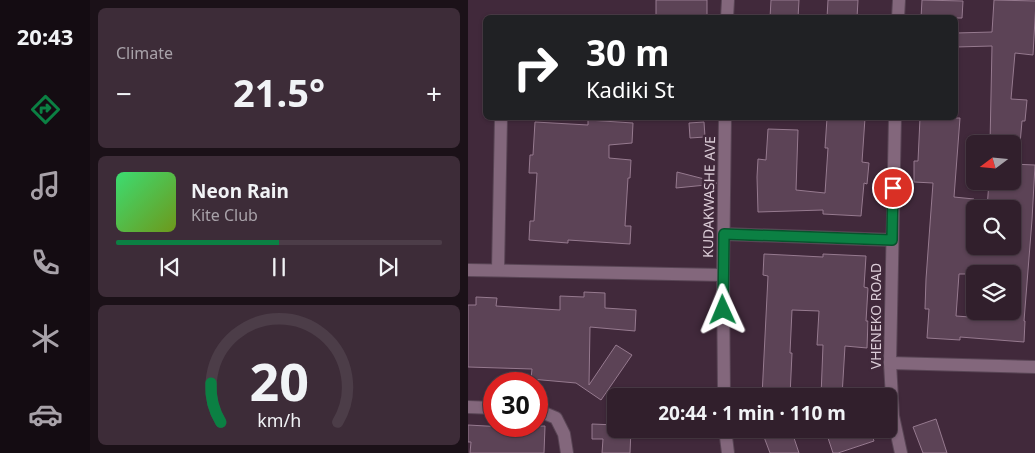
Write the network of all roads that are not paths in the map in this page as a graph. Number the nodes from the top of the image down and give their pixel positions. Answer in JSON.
{"nodes":[{"id":1,"x":728,"y":0,"type":"edge"},
{"id":2,"x":899,"y":0,"type":"edge"},
{"id":3,"x":727,"y":15,"type":"edge"},
{"id":4,"x":898,"y":15,"type":"edge"},
{"id":5,"x":501,"y":120,"type":"edge"},
{"id":6,"x":726,"y":120,"type":"edge"},
{"id":7,"x":895,"y":120,"type":"edge"},
{"id":8,"x":724,"y":234,"type":"junction"},
{"id":9,"x":892,"y":240,"type":"junction"},
{"id":10,"x":468,"y":270,"type":"edge"},
{"id":11,"x":498,"y":270,"type":"junction"},
{"id":12,"x":723,"y":275,"type":"junction"},
{"id":13,"x":890,"y":363,"type":"junction"},
{"id":14,"x":1036,"y":367,"type":"edge"},
{"id":15,"x":724,"y":388,"type":"edge"},
{"id":16,"x":468,"y":406,"type":"edge"},
{"id":17,"x":483,"y":407,"type":"edge"},
{"id":18,"x":548,"y":415,"type":"edge"},
{"id":19,"x":726,"y":438,"type":"edge"},
{"id":20,"x":568,"y":453,"type":"edge"},
{"id":21,"x":728,"y":453,"type":"edge"},
{"id":22,"x":901,"y":453,"type":"edge"}],
"edges":[{"from":1,"to":3,"type":"street"},
{"from":2,"to":4,"type":"street"},
{"from":5,"to":11,"type":"street"},
{"from":6,"to":8,"type":"street","name":"KUDAKWASHE AVE"},
{"from":7,"to":9,"type":"street","name":"VHENEKO ROAD"},
{"from":8,"to":9,"type":"street"},
{"from":8,"to":12,"type":"street","name":"KUDAKWASHE AVE"},
{"from":9,"to":13,"type":"street","name":"VHENEKO ROAD"},
{"from":10,"to":11,"type":"street"},
{"from":11,"to":12,"type":"street"},
{"from":12,"to":15,"type":"street","name":"KUDAKWASHE AVE"},
{"from":13,"to":14,"type":"street"},
{"from":13,"to":22,"type":"street","name":"VHENEKO ROAD"},
{"from":16,"to":17,"type":"street"},
{"from":18,"to":20,"type":"street"},
{"from":19,"to":21,"type":"street"}]}
